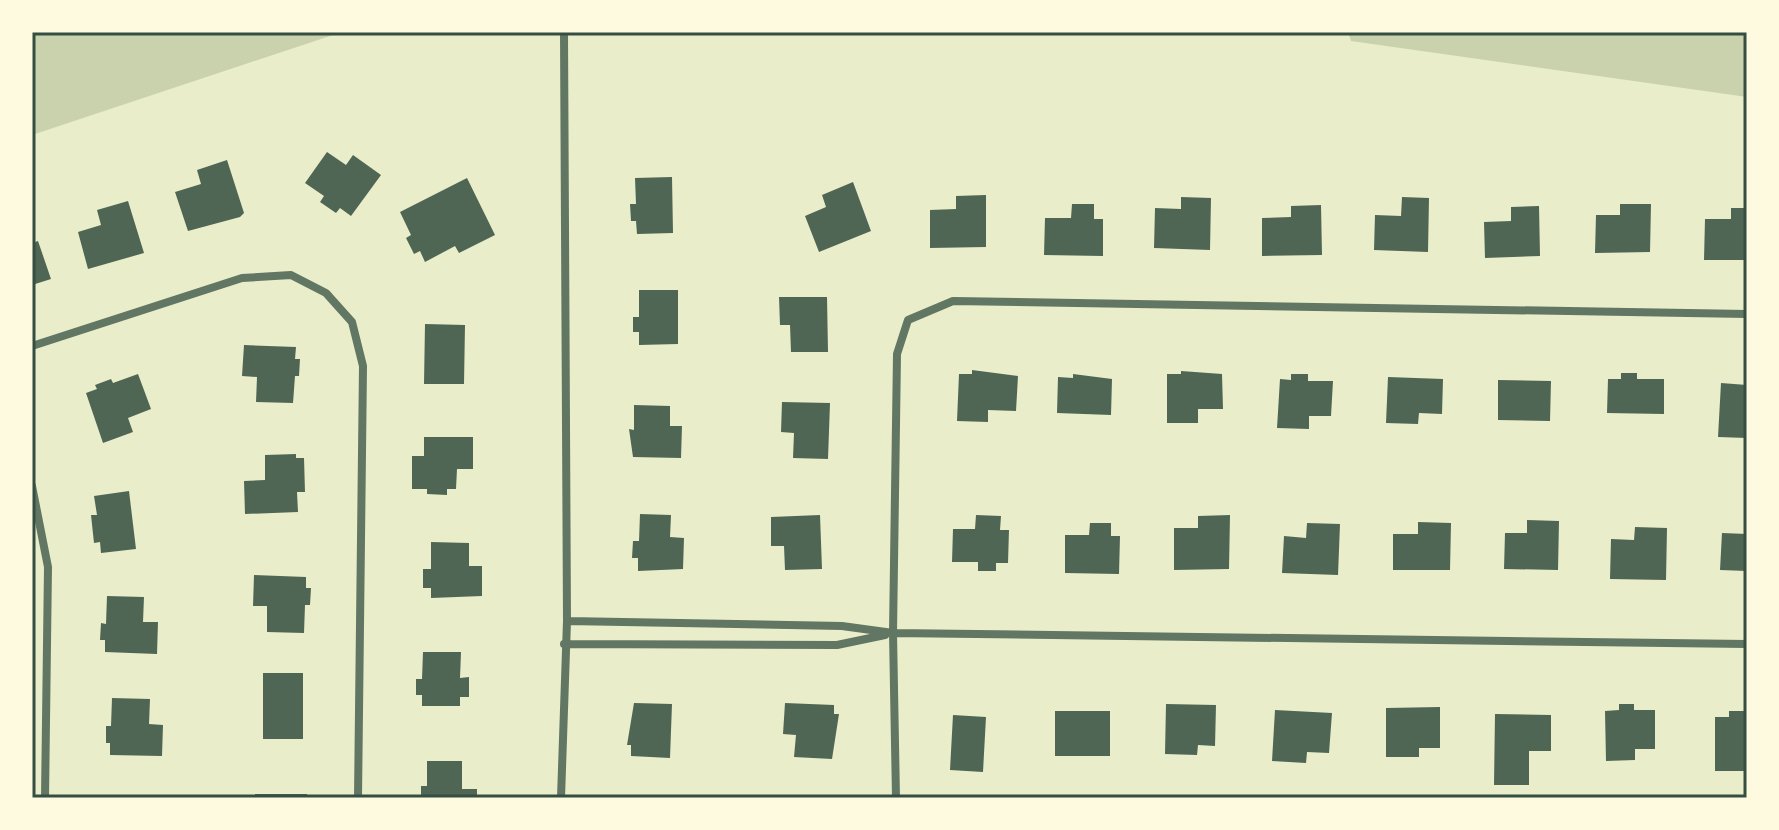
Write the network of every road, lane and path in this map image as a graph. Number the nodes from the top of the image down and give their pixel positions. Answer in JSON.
{"nodes":[{"id":1,"x":564,"y":32,"type":"edge"},
{"id":2,"x":1747,"y":314,"type":"edge"},
{"id":3,"x":32,"y":346,"type":"edge"},
{"id":4,"x":32,"y":486,"type":"edge"},
{"id":5,"x":567,"y":621,"type":"junction"},
{"id":6,"x":893,"y":633,"type":"junction"},
{"id":7,"x":564,"y":644,"type":"junction"},
{"id":8,"x":1747,"y":644,"type":"edge"},
{"id":9,"x":45,"y":798,"type":"edge"},
{"id":10,"x":358,"y":798,"type":"edge"},
{"id":11,"x":561,"y":798,"type":"edge"},
{"id":12,"x":896,"y":798,"type":"edge"}],
"edges":[{"from":1,"to":5,"type":"street"},
{"from":2,"to":6,"type":"street"},
{"from":3,"to":10,"type":"street"},
{"from":4,"to":9,"type":"street"},
{"from":5,"to":6,"type":"street"},
{"from":5,"to":7,"type":"street"},
{"from":6,"to":7,"type":"street"},
{"from":6,"to":8,"type":"street"},
{"from":6,"to":12,"type":"street"},
{"from":7,"to":11,"type":"street"}]}
